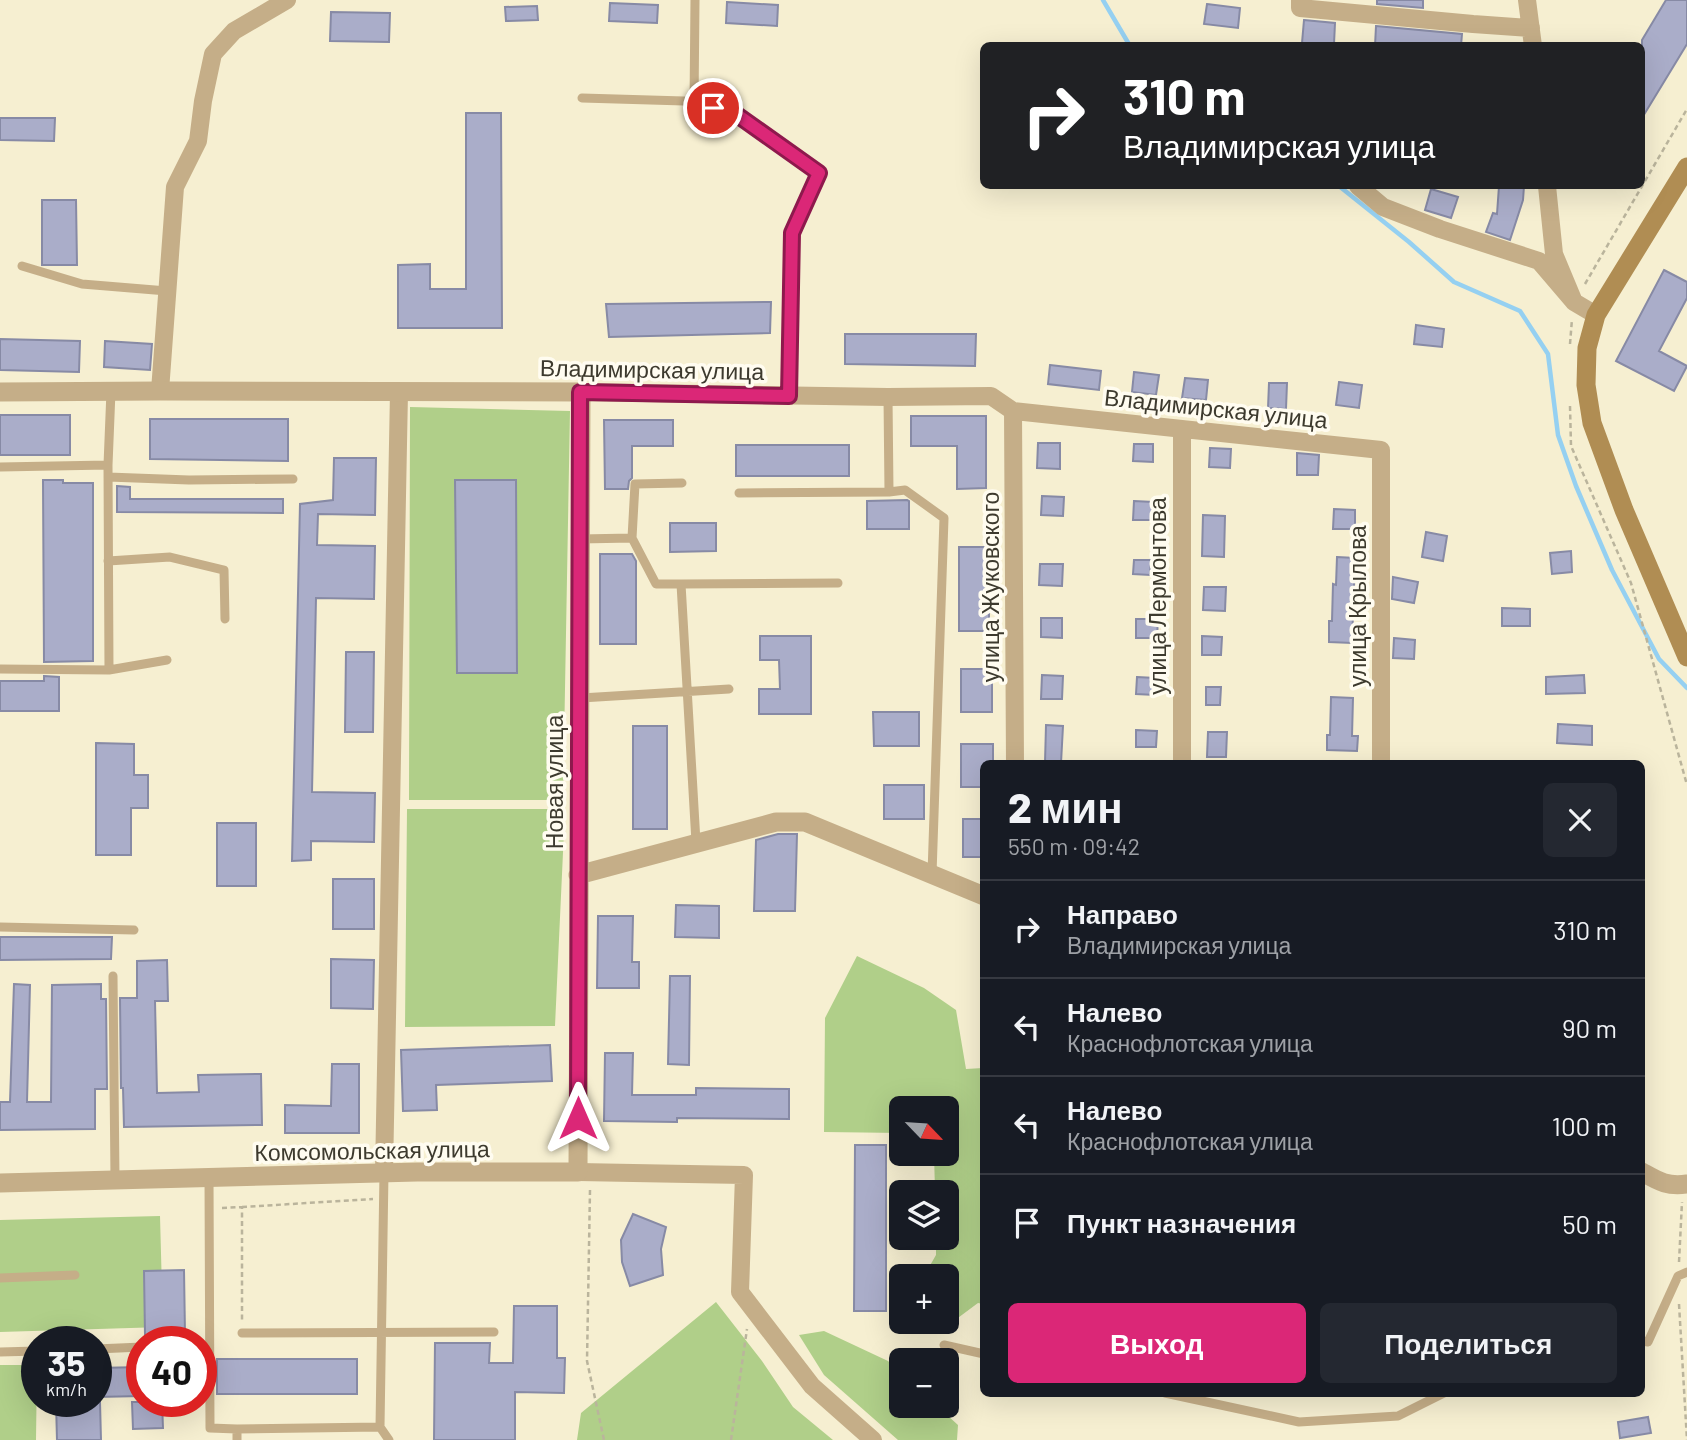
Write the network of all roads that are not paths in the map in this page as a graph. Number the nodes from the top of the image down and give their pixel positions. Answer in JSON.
{"nodes":[{"id":1,"x":288,"y":0,"type":"edge"},
{"id":2,"x":695,"y":0,"type":"edge"},
{"id":3,"x":1527,"y":0,"type":"edge"},
{"id":4,"x":1300,"y":4,"type":"edge"},
{"id":5,"x":1532,"y":37,"type":"edge"},
{"id":6,"x":582,"y":98,"type":"dead end"},
{"id":7,"x":694,"y":104,"type":"junction"},
{"id":8,"x":1687,"y":167,"type":"edge"},
{"id":9,"x":1361,"y":189,"type":"edge"},
{"id":10,"x":1547,"y":189,"type":"edge"},
{"id":11,"x":22,"y":266,"type":"dead end"},
{"id":12,"x":167,"y":291,"type":"junction"},
{"id":13,"x":1574,"y":302,"type":"junction"},
{"id":14,"x":1596,"y":315,"type":"junction"},
{"id":15,"x":111,"y":391,"type":"junction"},
{"id":16,"x":160,"y":391,"type":"junction"},
{"id":17,"x":0,"y":392,"type":"edge"},
{"id":18,"x":399,"y":392,"type":"junction"},
{"id":19,"x":580,"y":392,"type":"junction"},
{"id":20,"x":789,"y":396,"type":"junction"},
{"id":21,"x":888,"y":397,"type":"junction"},
{"id":22,"x":1013,"y":411,"type":"junction"},
{"id":23,"x":1182,"y":429,"type":"junction"},
{"id":24,"x":1381,"y":450,"type":"joint"},
{"id":25,"x":108,"y":465,"type":"junction"},
{"id":26,"x":0,"y":467,"type":"edge"},
{"id":27,"x":108,"y":477,"type":"junction"},
{"id":28,"x":293,"y":479,"type":"dead end"},
{"id":29,"x":682,"y":483,"type":"dead end"},
{"id":30,"x":889,"y":492,"type":"junction"},
{"id":31,"x":739,"y":493,"type":"dead end"},
{"id":32,"x":580,"y":538,"type":"junction"},
{"id":33,"x":632,"y":538,"type":"junction"},
{"id":34,"x":108,"y":561,"type":"junction"},
{"id":35,"x":838,"y":583,"type":"dead end"},
{"id":36,"x":681,"y":584,"type":"junction"},
{"id":37,"x":225,"y":619,"type":"dead end"},
{"id":38,"x":1687,"y":657,"type":"edge"},
{"id":39,"x":167,"y":660,"type":"dead end"},
{"id":40,"x":0,"y":669,"type":"edge"},
{"id":41,"x":109,"y":670,"type":"junction"},
{"id":42,"x":729,"y":689,"type":"dead end"},
{"id":43,"x":687,"y":692,"type":"junction"},
{"id":44,"x":579,"y":698,"type":"junction"},
{"id":45,"x":1015,"y":760,"type":"edge"},
{"id":46,"x":1182,"y":760,"type":"edge"},
{"id":47,"x":1381,"y":760,"type":"edge"},
{"id":48,"x":696,"y":844,"type":"junction"},
{"id":49,"x":578,"y":875,"type":"junction"},
{"id":50,"x":932,"y":876,"type":"junction"},
{"id":51,"x":980,"y":894,"type":"edge"},
{"id":52,"x":0,"y":927,"type":"edge"},
{"id":53,"x":134,"y":930,"type":"dead end"},
{"id":54,"x":113,"y":975,"type":"dead end"},
{"id":55,"x":578,"y":1172,"type":"junction"},
{"id":56,"x":384,"y":1173,"type":"junction"},
{"id":57,"x":1645,"y":1174,"type":"edge"},
{"id":58,"x":209,"y":1177,"type":"junction"},
{"id":59,"x":115,"y":1179,"type":"junction"},
{"id":60,"x":0,"y":1183,"type":"edge"},
{"id":61,"x":1686,"y":1195,"type":"edge"},
{"id":62,"x":1682,"y":1274,"type":"edge"},
{"id":63,"x":75,"y":1275,"type":"dead end"},
{"id":64,"x":0,"y":1278,"type":"edge"},
{"id":65,"x":242,"y":1332,"type":"road end"},
{"id":66,"x":381,"y":1332,"type":"junction"},
{"id":67,"x":494,"y":1332,"type":"dead end"},
{"id":68,"x":1645,"y":1342,"type":"edge"},
{"id":69,"x":944,"y":1345,"type":"dead end"},
{"id":70,"x":21,"y":1351,"type":"edge"},
{"id":71,"x":0,"y":1352,"type":"edge"},
{"id":72,"x":980,"y":1353,"type":"edge"},
{"id":73,"x":1183,"y":1397,"type":"edge"},
{"id":74,"x":1436,"y":1397,"type":"edge"},
{"id":75,"x":380,"y":1427,"type":"junction"},
{"id":76,"x":237,"y":1429,"type":"junction"},
{"id":77,"x":237,"y":1440,"type":"edge"},
{"id":78,"x":389,"y":1440,"type":"edge"},
{"id":79,"x":873,"y":1440,"type":"edge"}],
"edges":[{"from":1,"to":12,"type":"street"},
{"from":2,"to":7,"type":"lane"},
{"from":3,"to":5,"type":"street"},
{"from":4,"to":5,"type":"street"},
{"from":6,"to":7,"type":"lane"},
{"from":7,"to":20,"type":"lane"},
{"from":8,"to":14,"type":"main road"},
{"from":9,"to":13,"type":"street"},
{"from":10,"to":13,"type":"street"},
{"from":11,"to":12,"type":"lane"},
{"from":12,"to":16,"type":"street"},
{"from":13,"to":14,"type":"street"},
{"from":14,"to":38,"type":"main road"},
{"from":15,"to":16,"type":"street","name":"Владимирская улица"},
{"from":15,"to":17,"type":"street","name":"Владимирская улица"},
{"from":15,"to":25,"type":"lane"},
{"from":16,"to":18,"type":"street","name":"Владимирская улица"},
{"from":18,"to":19,"type":"street","name":"Владимирская улица"},
{"from":18,"to":56,"type":"street"},
{"from":19,"to":20,"type":"street","name":"Владимирская улица"},
{"from":19,"to":32,"type":"street","name":"Новая улица"},
{"from":20,"to":21,"type":"street","name":"Владимирская улица"},
{"from":21,"to":22,"type":"street","name":"Владимирская улица"},
{"from":21,"to":30,"type":"lane"},
{"from":22,"to":23,"type":"street","name":"Владимирская улица"},
{"from":22,"to":45,"type":"street","name":"улица Жуковского"},
{"from":23,"to":24,"type":"street","name":"Владимирская улица"},
{"from":23,"to":46,"type":"street","name":"улица Лермонтова"},
{"from":24,"to":47,"type":"street","name":"улица Крылова"},
{"from":25,"to":26,"type":"lane"},
{"from":25,"to":27,"type":"lane"},
{"from":27,"to":28,"type":"lane"},
{"from":27,"to":34,"type":"lane"},
{"from":29,"to":33,"type":"lane"},
{"from":30,"to":31,"type":"lane"},
{"from":30,"to":50,"type":"lane"},
{"from":32,"to":33,"type":"lane"},
{"from":32,"to":44,"type":"street","name":"Новая улица"},
{"from":33,"to":36,"type":"lane"},
{"from":34,"to":37,"type":"lane"},
{"from":34,"to":41,"type":"lane"},
{"from":35,"to":36,"type":"lane"},
{"from":36,"to":43,"type":"lane"},
{"from":39,"to":41,"type":"lane"},
{"from":40,"to":41,"type":"lane"},
{"from":42,"to":43,"type":"lane"},
{"from":43,"to":44,"type":"lane"},
{"from":43,"to":48,"type":"lane"},
{"from":44,"to":49,"type":"street","name":"Новая улица"},
{"from":48,"to":49,"type":"street"},
{"from":48,"to":50,"type":"street"},
{"from":49,"to":55,"type":"street","name":"Новая улица"},
{"from":50,"to":51,"type":"street"},
{"from":52,"to":53,"type":"lane"},
{"from":54,"to":59,"type":"lane"},
{"from":55,"to":56,"type":"street","name":"Комсомольская улица"},
{"from":55,"to":79,"type":"street","name":"Комсомольская улица"},
{"from":56,"to":58,"type":"street","name":"Комсомольская улица"},
{"from":56,"to":66,"type":"lane"},
{"from":57,"to":61,"type":"street"},
{"from":58,"to":59,"type":"street","name":"Комсомольская улица"},
{"from":58,"to":76,"type":"lane"},
{"from":59,"to":60,"type":"street","name":"Комсомольская улица"},
{"from":62,"to":68,"type":"lane"},
{"from":63,"to":64,"type":"lane"},
{"from":65,"to":66,"type":"lane"},
{"from":66,"to":67,"type":"lane"},
{"from":66,"to":75,"type":"lane"},
{"from":69,"to":72,"type":"lane"},
{"from":70,"to":71,"type":"lane"},
{"from":73,"to":74,"type":"lane"},
{"from":75,"to":76,"type":"lane"},
{"from":75,"to":78,"type":"lane"},
{"from":76,"to":77,"type":"lane"}]}
